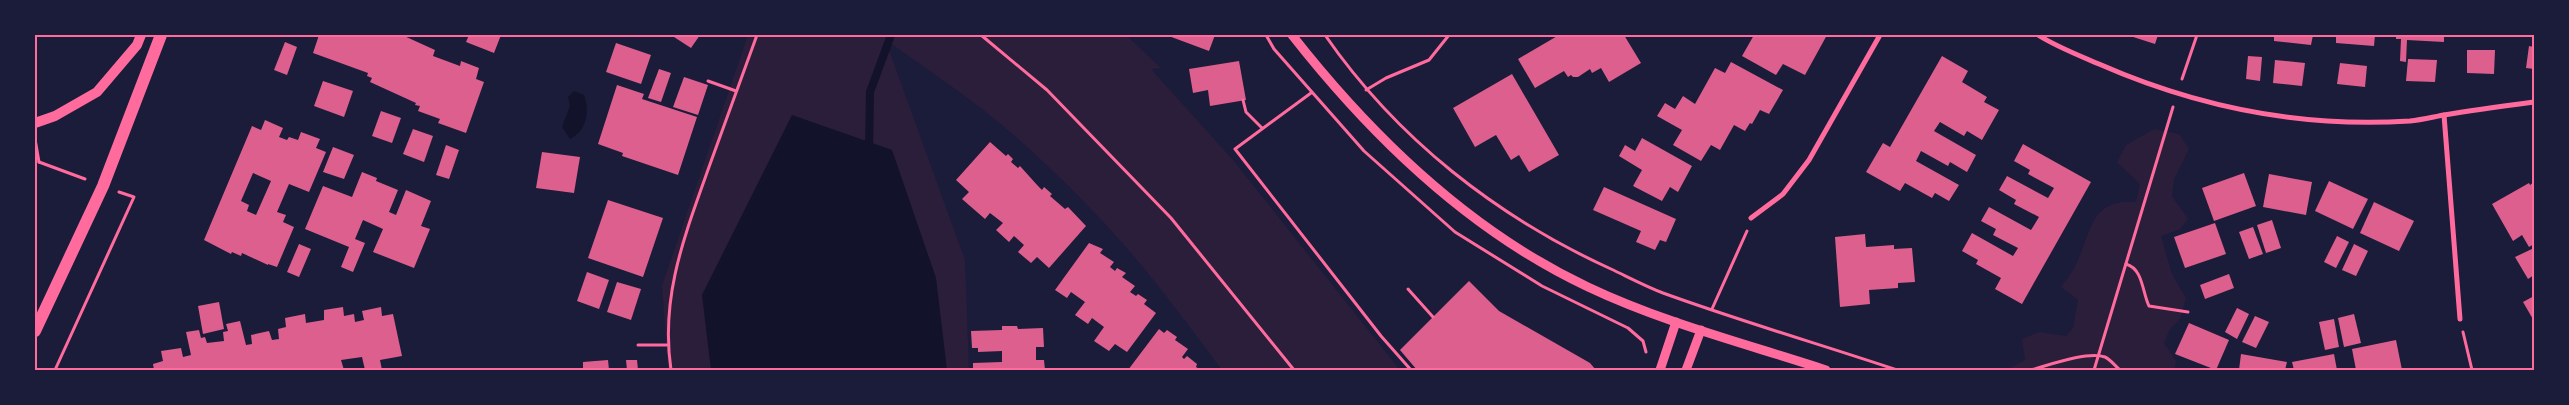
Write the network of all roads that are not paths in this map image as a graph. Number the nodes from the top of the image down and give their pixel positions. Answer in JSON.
{"nodes":[{"id":1,"x":140,"y":35,"type":"edge"},
{"id":2,"x":160,"y":35,"type":"edge"},
{"id":3,"x":1292,"y":35,"type":"edge"},
{"id":4,"x":1880,"y":35,"type":"edge"},
{"id":5,"x":2038,"y":35,"type":"edge"},
{"id":6,"x":2534,"y":102,"type":"edge"},
{"id":7,"x":2444,"y":115,"type":"junction"},
{"id":8,"x":35,"y":123,"type":"edge"},
{"id":9,"x":1751,"y":218,"type":"road end"},
{"id":10,"x":2460,"y":319,"type":"road end"},
{"id":11,"x":1676,"y":322,"type":"junction"},
{"id":12,"x":1701,"y":330,"type":"junction"},
{"id":13,"x":35,"y":331,"type":"edge"},
{"id":14,"x":1660,"y":370,"type":"edge"},
{"id":15,"x":1686,"y":370,"type":"edge"},
{"id":16,"x":1826,"y":370,"type":"edge"}],
"edges":[{"from":1,"to":8,"type":"main road"},
{"from":2,"to":13,"type":"main road"},
{"from":3,"to":11,"type":"street"},
{"from":4,"to":9,"type":"street"},
{"from":5,"to":7,"type":"street"},
{"from":6,"to":7,"type":"street"},
{"from":7,"to":10,"type":"street"},
{"from":11,"to":12,"type":"street"},
{"from":11,"to":14,"type":"street"},
{"from":12,"to":15,"type":"street"},
{"from":12,"to":16,"type":"street"}]}
